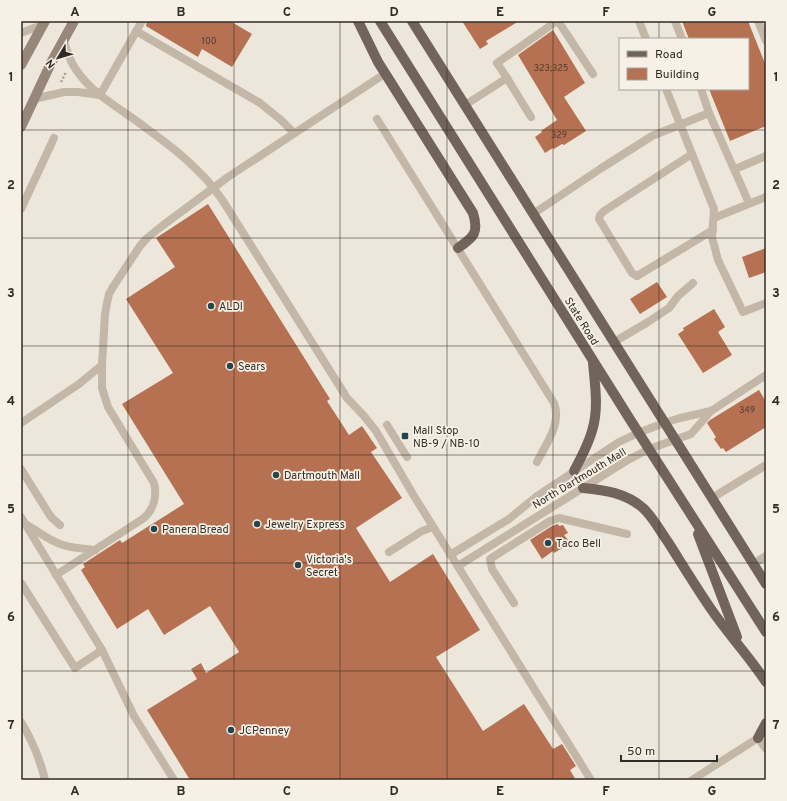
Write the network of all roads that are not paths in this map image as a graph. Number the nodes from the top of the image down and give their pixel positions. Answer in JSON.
{"nodes":[{"id":1,"x":74,"y":21,"type":"edge"},
{"id":2,"x":142,"y":21,"type":"edge"},
{"id":3,"x":358,"y":21,"type":"edge"},
{"id":4,"x":380,"y":21,"type":"edge"},
{"id":5,"x":412,"y":21,"type":"edge"},
{"id":6,"x":558,"y":21,"type":"edge"},
{"id":7,"x":639,"y":21,"type":"edge"},
{"id":8,"x":675,"y":21,"type":"edge"},
{"id":9,"x":758,"y":21,"type":"edge"},
{"id":10,"x":44,"y":23,"type":"edge"},
{"id":11,"x":136,"y":31,"type":"junction"},
{"id":12,"x":21,"y":33,"type":"edge"},
{"id":13,"x":646,"y":38,"type":"edge"},
{"id":14,"x":682,"y":38,"type":"edge"},
{"id":15,"x":63,"y":40,"type":"junction"},
{"id":16,"x":766,"y":41,"type":"edge"},
{"id":17,"x":21,"y":65,"type":"edge"},
{"id":18,"x":386,"y":73,"type":"junction"},
{"id":19,"x":593,"y":74,"type":"dead end"},
{"id":20,"x":507,"y":78,"type":"junction"},
{"id":21,"x":666,"y":90,"type":"edge"},
{"id":22,"x":700,"y":90,"type":"edge"},
{"id":23,"x":100,"y":95,"type":"junction"},
{"id":24,"x":34,"y":99,"type":"junction"},
{"id":25,"x":465,"y":105,"type":"junction"},
{"id":26,"x":709,"y":113,"type":"junction"},
{"id":27,"x":531,"y":117,"type":"dead end"},
{"id":28,"x":378,"y":119,"type":"dead end"},
{"id":29,"x":681,"y":124,"type":"junction"},
{"id":30,"x":21,"y":127,"type":"edge"},
{"id":31,"x":294,"y":133,"type":"junction"},
{"id":32,"x":54,"y":138,"type":"dead end"},
{"id":33,"x":692,"y":154,"type":"junction"},
{"id":34,"x":766,"y":156,"type":"edge"},
{"id":35,"x":735,"y":169,"type":"junction"},
{"id":36,"x":213,"y":188,"type":"junction"},
{"id":37,"x":766,"y":197,"type":"edge"},
{"id":38,"x":749,"y":204,"type":"junction"},
{"id":39,"x":21,"y":209,"type":"edge"},
{"id":40,"x":533,"y":214,"type":"junction"},
{"id":41,"x":714,"y":218,"type":"junction"},
{"id":42,"x":713,"y":230,"type":"junction"},
{"id":43,"x":458,"y":248,"type":"junction"},
{"id":44,"x":693,"y":283,"type":"dead end"},
{"id":45,"x":766,"y":303,"type":"edge"},
{"id":46,"x":614,"y":342,"type":"junction"},
{"id":47,"x":593,"y":361,"type":"junction"},
{"id":48,"x":102,"y":365,"type":"junction"},
{"id":49,"x":765,"y":378,"type":"edge"},
{"id":50,"x":711,"y":411,"type":"junction"},
{"id":51,"x":21,"y":423,"type":"edge"},
{"id":52,"x":664,"y":423,"type":"junction"},
{"id":53,"x":386,"y":425,"type":"dead end"},
{"id":54,"x":638,"y":433,"type":"junction"},
{"id":55,"x":675,"y":440,"type":"junction"},
{"id":56,"x":649,"y":449,"type":"junction"},
{"id":57,"x":407,"y":457,"type":"dead end"},
{"id":58,"x":537,"y":462,"type":"dead end"},
{"id":59,"x":766,"y":465,"type":"edge"},
{"id":60,"x":21,"y":469,"type":"edge"},
{"id":61,"x":574,"y":471,"type":"junction"},
{"id":62,"x":584,"y":488,"type":"junction"},
{"id":63,"x":712,"y":498,"type":"junction"},
{"id":64,"x":690,"y":515,"type":"junction"},
{"id":65,"x":23,"y":520,"type":"edge"},
{"id":66,"x":60,"y":525,"type":"dead end"},
{"id":67,"x":433,"y":527,"type":"junction"},
{"id":68,"x":627,"y":534,"type":"dead end"},
{"id":69,"x":95,"y":550,"type":"junction"},
{"id":70,"x":389,"y":552,"type":"dead end"},
{"id":71,"x":450,"y":554,"type":"junction"},
{"id":72,"x":766,"y":556,"type":"edge"},
{"id":73,"x":753,"y":564,"type":"junction"},
{"id":74,"x":458,"y":566,"type":"junction"},
{"id":75,"x":56,"y":575,"type":"junction"},
{"id":76,"x":21,"y":583,"type":"edge"},
{"id":77,"x":766,"y":584,"type":"edge"},
{"id":78,"x":514,"y":603,"type":"dead end"},
{"id":79,"x":766,"y":632,"type":"edge"},
{"id":80,"x":740,"y":646,"type":"junction"},
{"id":81,"x":102,"y":650,"type":"junction"},
{"id":82,"x":766,"y":682,"type":"edge"},
{"id":83,"x":21,"y":722,"type":"edge"},
{"id":84,"x":766,"y":723,"type":"edge"},
{"id":85,"x":762,"y":738,"type":"edge"},
{"id":86,"x":766,"y":749,"type":"edge"},
{"id":87,"x":45,"y":780,"type":"edge"},
{"id":88,"x":174,"y":780,"type":"edge"},
{"id":89,"x":591,"y":780,"type":"edge"},
{"id":90,"x":692,"y":780,"type":"edge"}],
"edges":[{"from":1,"to":15,"type":"main road"},
{"from":2,"to":11,"type":"lane"},
{"from":3,"to":18,"type":"main road"},
{"from":4,"to":47,"type":"main road","name":"State Road"},
{"from":5,"to":25,"type":"main road","name":"State Road"},
{"from":6,"to":19,"type":"lane"},
{"from":6,"to":20,"type":"lane"},
{"from":7,"to":13,"type":"lane"},
{"from":8,"to":14,"type":"lane"},
{"from":9,"to":16,"type":"lane"},
{"from":10,"to":12,"type":"lane"},
{"from":10,"to":17,"type":"main road"},
{"from":11,"to":23,"type":"lane"},
{"from":11,"to":31,"type":"lane"},
{"from":15,"to":23,"type":"lane"},
{"from":15,"to":24,"type":"main road"},
{"from":18,"to":31,"type":"lane"},
{"from":18,"to":43,"type":"main road"},
{"from":20,"to":25,"type":"lane"},
{"from":20,"to":27,"type":"lane"},
{"from":21,"to":29,"type":"lane"},
{"from":22,"to":26,"type":"lane"},
{"from":23,"to":24,"type":"lane"},
{"from":23,"to":36,"type":"lane"},
{"from":24,"to":30,"type":"main road"},
{"from":25,"to":40,"type":"main road","name":"State Road"},
{"from":26,"to":29,"type":"lane"},
{"from":26,"to":35,"type":"lane"},
{"from":28,"to":43,"type":"lane"},
{"from":29,"to":33,"type":"lane"},
{"from":29,"to":40,"type":"lane"},
{"from":31,"to":36,"type":"lane"},
{"from":32,"to":39,"type":"lane"},
{"from":33,"to":41,"type":"lane"},
{"from":33,"to":42,"type":"lane"},
{"from":34,"to":35,"type":"lane"},
{"from":35,"to":38,"type":"lane"},
{"from":36,"to":48,"type":"lane"},
{"from":36,"to":67,"type":"lane"},
{"from":37,"to":38,"type":"lane"},
{"from":38,"to":41,"type":"lane"},
{"from":40,"to":46,"type":"main road","name":"State Road"},
{"from":41,"to":42,"type":"lane"},
{"from":42,"to":45,"type":"lane"},
{"from":43,"to":58,"type":"lane"},
{"from":44,"to":46,"type":"lane"},
{"from":46,"to":52,"type":"main road","name":"State Road"},
{"from":47,"to":54,"type":"main road","name":"State Road"},
{"from":47,"to":61,"type":"main road"},
{"from":48,"to":51,"type":"lane"},
{"from":48,"to":69,"type":"lane"},
{"from":49,"to":50,"type":"lane"},
{"from":50,"to":52,"type":"lane","name":"North Dartmouth Mall"},
{"from":50,"to":55,"type":"lane","name":"North Dartmouth Mall"},
{"from":52,"to":54,"type":"lane","name":"North Dartmouth Mall"},
{"from":52,"to":55,"type":"main road","name":"State Road"},
{"from":53,"to":57,"type":"lane"},
{"from":54,"to":56,"type":"main road","name":"State Road"},
{"from":54,"to":61,"type":"lane","name":"North Dartmouth Mall"},
{"from":55,"to":56,"type":"lane","name":"North Dartmouth Mall"},
{"from":55,"to":63,"type":"main road","name":"State Road"},
{"from":56,"to":62,"type":"lane","name":"North Dartmouth Mall"},
{"from":56,"to":64,"type":"main road","name":"State Road"},
{"from":59,"to":63,"type":"lane"},
{"from":60,"to":66,"type":"lane"},
{"from":61,"to":71,"type":"lane","name":"North Dartmouth Mall"},
{"from":62,"to":74,"type":"lane","name":"North Dartmouth Mall"},
{"from":62,"to":80,"type":"main road"},
{"from":63,"to":73,"type":"main road","name":"State Road"},
{"from":64,"to":79,"type":"main road","name":"State Road"},
{"from":64,"to":80,"type":"main road"},
{"from":65,"to":69,"type":"lane"},
{"from":65,"to":75,"type":"lane"},
{"from":67,"to":70,"type":"lane"},
{"from":67,"to":71,"type":"lane"},
{"from":68,"to":78,"type":"lane"},
{"from":69,"to":75,"type":"lane"},
{"from":71,"to":74,"type":"lane"},
{"from":72,"to":73,"type":"lane"},
{"from":73,"to":77,"type":"main road","name":"State Road"},
{"from":74,"to":89,"type":"lane"},
{"from":75,"to":81,"type":"lane"},
{"from":76,"to":81,"type":"lane"},
{"from":80,"to":82,"type":"main road"},
{"from":81,"to":88,"type":"lane"},
{"from":83,"to":87,"type":"lane"},
{"from":84,"to":85,"type":"main road"},
{"from":85,"to":86,"type":"lane"},
{"from":85,"to":90,"type":"lane"}]}
